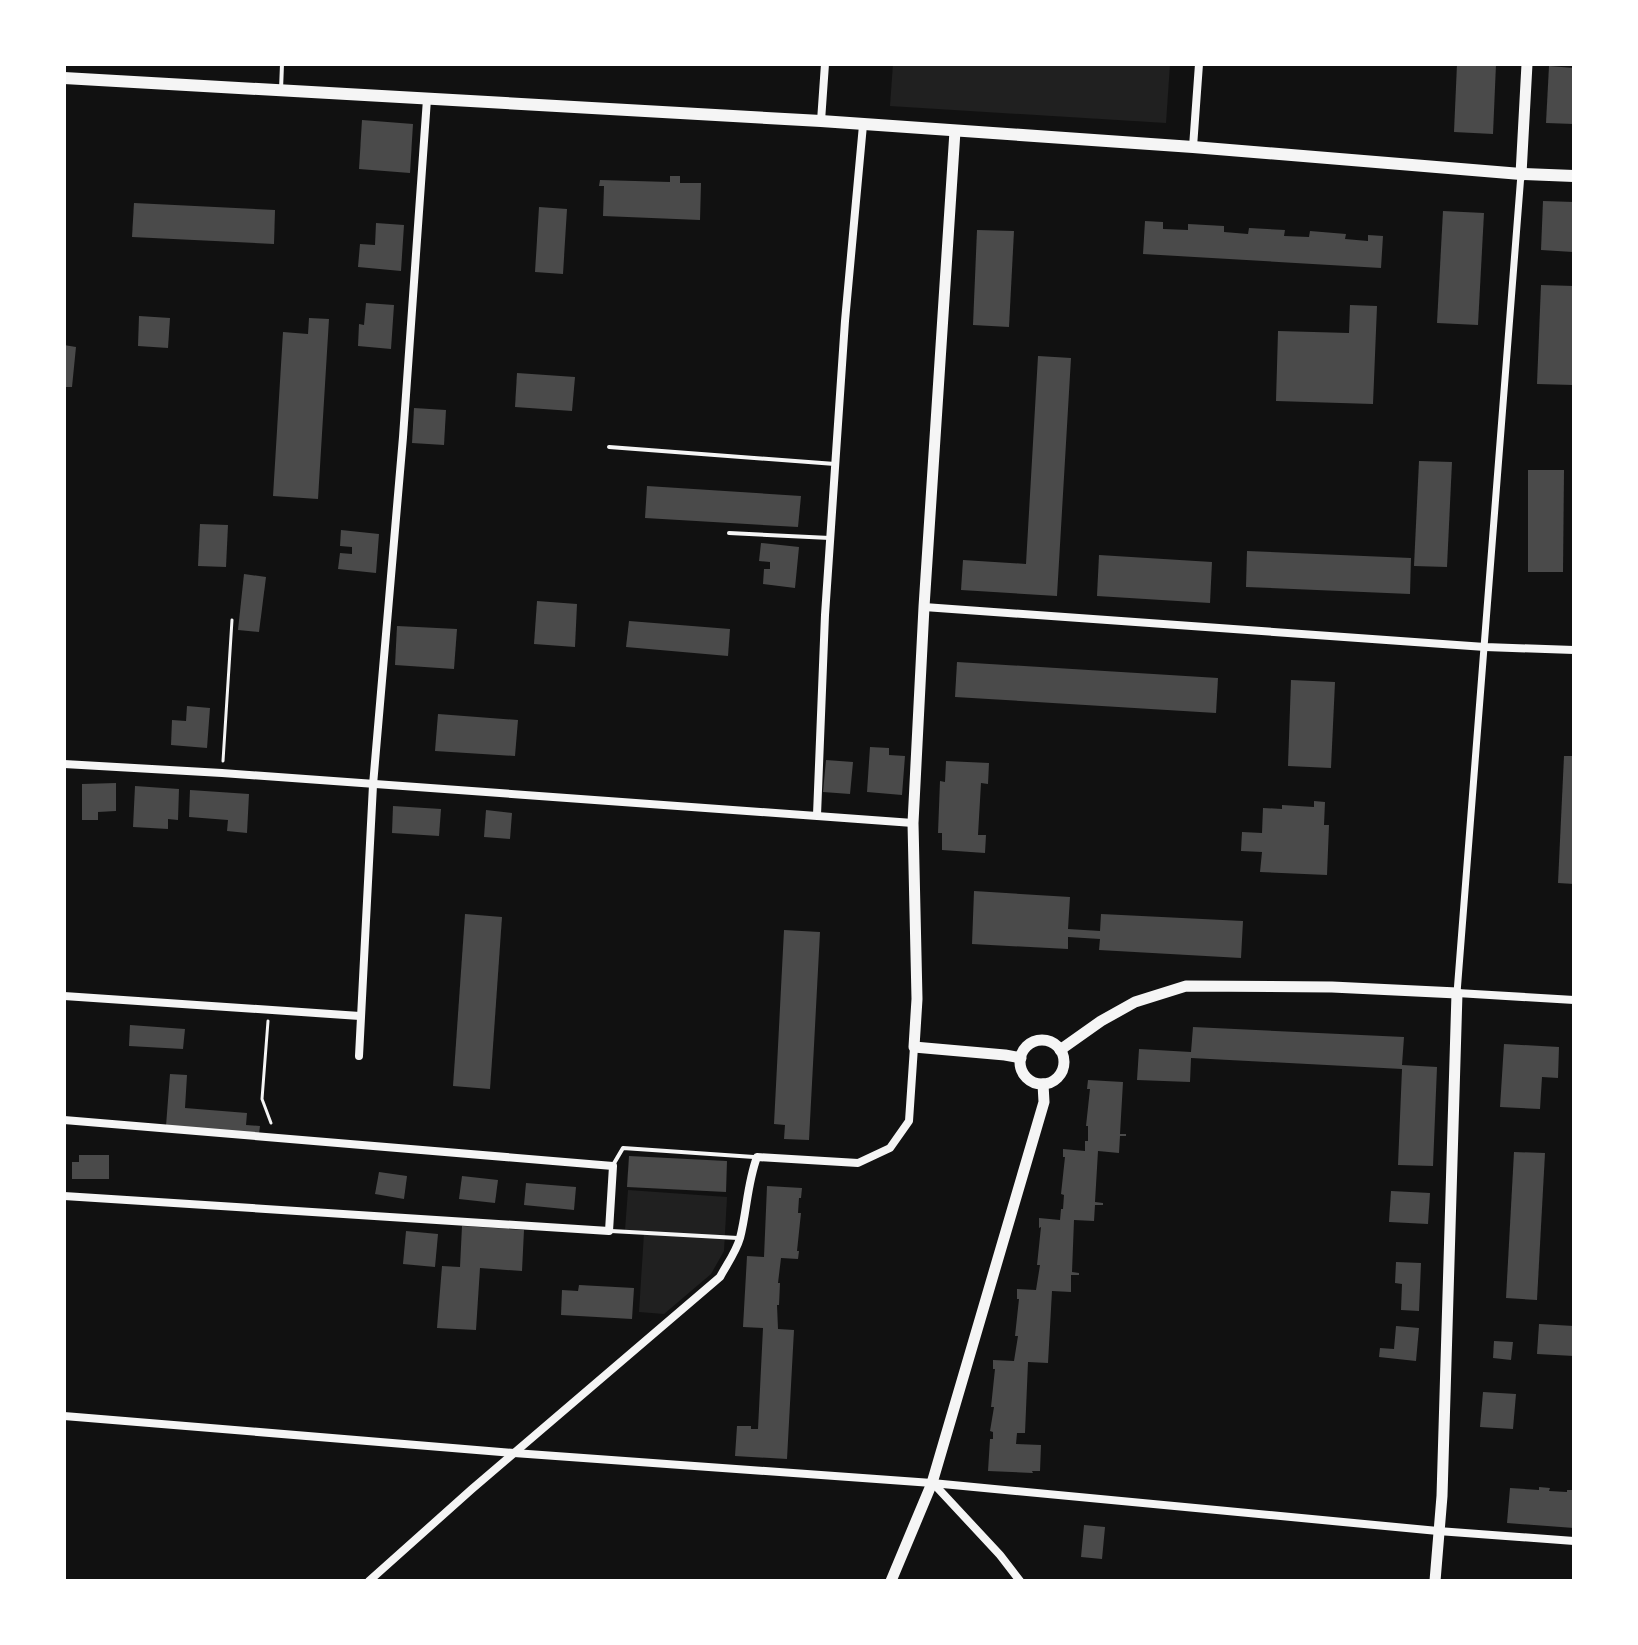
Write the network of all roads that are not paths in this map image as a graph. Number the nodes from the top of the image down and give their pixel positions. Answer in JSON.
{"nodes":[{"id":1,"x":282,"y":64,"type":"edge"},
{"id":2,"x":825,"y":64,"type":"edge"},
{"id":3,"x":1199,"y":64,"type":"edge"},
{"id":4,"x":1527,"y":64,"type":"edge"},
{"id":5,"x":64,"y":78,"type":"edge"},
{"id":6,"x":281,"y":90,"type":"junction"},
{"id":7,"x":427,"y":99,"type":"junction"},
{"id":8,"x":821,"y":121,"type":"junction"},
{"id":9,"x":863,"y":125,"type":"junction"},
{"id":10,"x":955,"y":131,"type":"junction"},
{"id":11,"x":1193,"y":147,"type":"junction"},
{"id":12,"x":1521,"y":174,"type":"junction"},
{"id":13,"x":1574,"y":176,"type":"edge"},
{"id":14,"x":609,"y":447,"type":"dead end"},
{"id":15,"x":835,"y":464,"type":"junction"},
{"id":16,"x":729,"y":533,"type":"dead end"},
{"id":17,"x":830,"y":538,"type":"junction"},
{"id":18,"x":924,"y":607,"type":"junction"},
{"id":19,"x":1485,"y":647,"type":"junction"},
{"id":20,"x":1574,"y":650,"type":"edge"},
{"id":21,"x":64,"y":764,"type":"edge"},
{"id":22,"x":373,"y":785,"type":"junction"},
{"id":23,"x":817,"y":815,"type":"junction"},
{"id":24,"x":913,"y":823,"type":"junction"},
{"id":25,"x":1457,"y":993,"type":"junction"},
{"id":26,"x":64,"y":996,"type":"edge"},
{"id":27,"x":1574,"y":1000,"type":"edge"},
{"id":28,"x":360,"y":1016,"type":"junction"},
{"id":29,"x":914,"y":1047,"type":"junction"},
{"id":30,"x":1060,"y":1050,"type":"junction"},
{"id":31,"x":359,"y":1056,"type":"dead end"},
{"id":32,"x":1021,"y":1058,"type":"junction"},
{"id":33,"x":1043,"y":1084,"type":"junction"},
{"id":34,"x":64,"y":1120,"type":"edge"},
{"id":35,"x":757,"y":1157,"type":"junction"},
{"id":36,"x":613,"y":1166,"type":"junction"},
{"id":37,"x":64,"y":1196,"type":"edge"},
{"id":38,"x":609,"y":1231,"type":"junction"},
{"id":39,"x":740,"y":1238,"type":"junction"},
{"id":40,"x":64,"y":1416,"type":"edge"},
{"id":41,"x":514,"y":1453,"type":"junction"},
{"id":42,"x":932,"y":1483,"type":"junction"},
{"id":43,"x":1438,"y":1531,"type":"junction"},
{"id":44,"x":1574,"y":1541,"type":"edge"},
{"id":45,"x":369,"y":1581,"type":"edge"},
{"id":46,"x":891,"y":1581,"type":"edge"},
{"id":47,"x":1020,"y":1581,"type":"edge"},
{"id":48,"x":1435,"y":1581,"type":"edge"}],
"edges":[{"from":1,"to":6,"type":"lane"},
{"from":2,"to":8,"type":"street"},
{"from":3,"to":11,"type":"street"},
{"from":4,"to":12,"type":"street"},
{"from":5,"to":6,"type":"main road"},
{"from":6,"to":7,"type":"main road"},
{"from":7,"to":8,"type":"main road"},
{"from":7,"to":22,"type":"street"},
{"from":8,"to":9,"type":"main road"},
{"from":9,"to":10,"type":"main road"},
{"from":9,"to":15,"type":"street"},
{"from":10,"to":11,"type":"main road"},
{"from":10,"to":18,"type":"street"},
{"from":11,"to":12,"type":"main road"},
{"from":12,"to":13,"type":"main road"},
{"from":12,"to":19,"type":"street"},
{"from":14,"to":15,"type":"lane"},
{"from":15,"to":17,"type":"street"},
{"from":16,"to":17,"type":"lane"},
{"from":17,"to":23,"type":"street"},
{"from":18,"to":19,"type":"street"},
{"from":18,"to":24,"type":"street"},
{"from":19,"to":20,"type":"street"},
{"from":19,"to":25,"type":"street"},
{"from":21,"to":22,"type":"street"},
{"from":22,"to":23,"type":"street"},
{"from":22,"to":28,"type":"street"},
{"from":23,"to":24,"type":"street"},
{"from":24,"to":29,"type":"street"},
{"from":25,"to":27,"type":"street"},
{"from":25,"to":30,"type":"street"},
{"from":25,"to":43,"type":"street"},
{"from":26,"to":28,"type":"street"},
{"from":28,"to":31,"type":"street"},
{"from":29,"to":32,"type":"street"},
{"from":29,"to":35,"type":"street"},
{"from":30,"to":32,"type":"street"},
{"from":30,"to":33,"type":"street"},
{"from":32,"to":33,"type":"street"},
{"from":33,"to":42,"type":"street"},
{"from":34,"to":36,"type":"street"},
{"from":35,"to":36,"type":"lane"},
{"from":35,"to":39,"type":"street"},
{"from":36,"to":38,"type":"street"},
{"from":37,"to":38,"type":"street"},
{"from":38,"to":39,"type":"lane"},
{"from":39,"to":41,"type":"street"},
{"from":40,"to":41,"type":"street"},
{"from":41,"to":42,"type":"street"},
{"from":41,"to":45,"type":"street"},
{"from":42,"to":43,"type":"street"},
{"from":42,"to":46,"type":"street"},
{"from":42,"to":47,"type":"street"},
{"from":43,"to":44,"type":"street"},
{"from":43,"to":48,"type":"street"}]}
